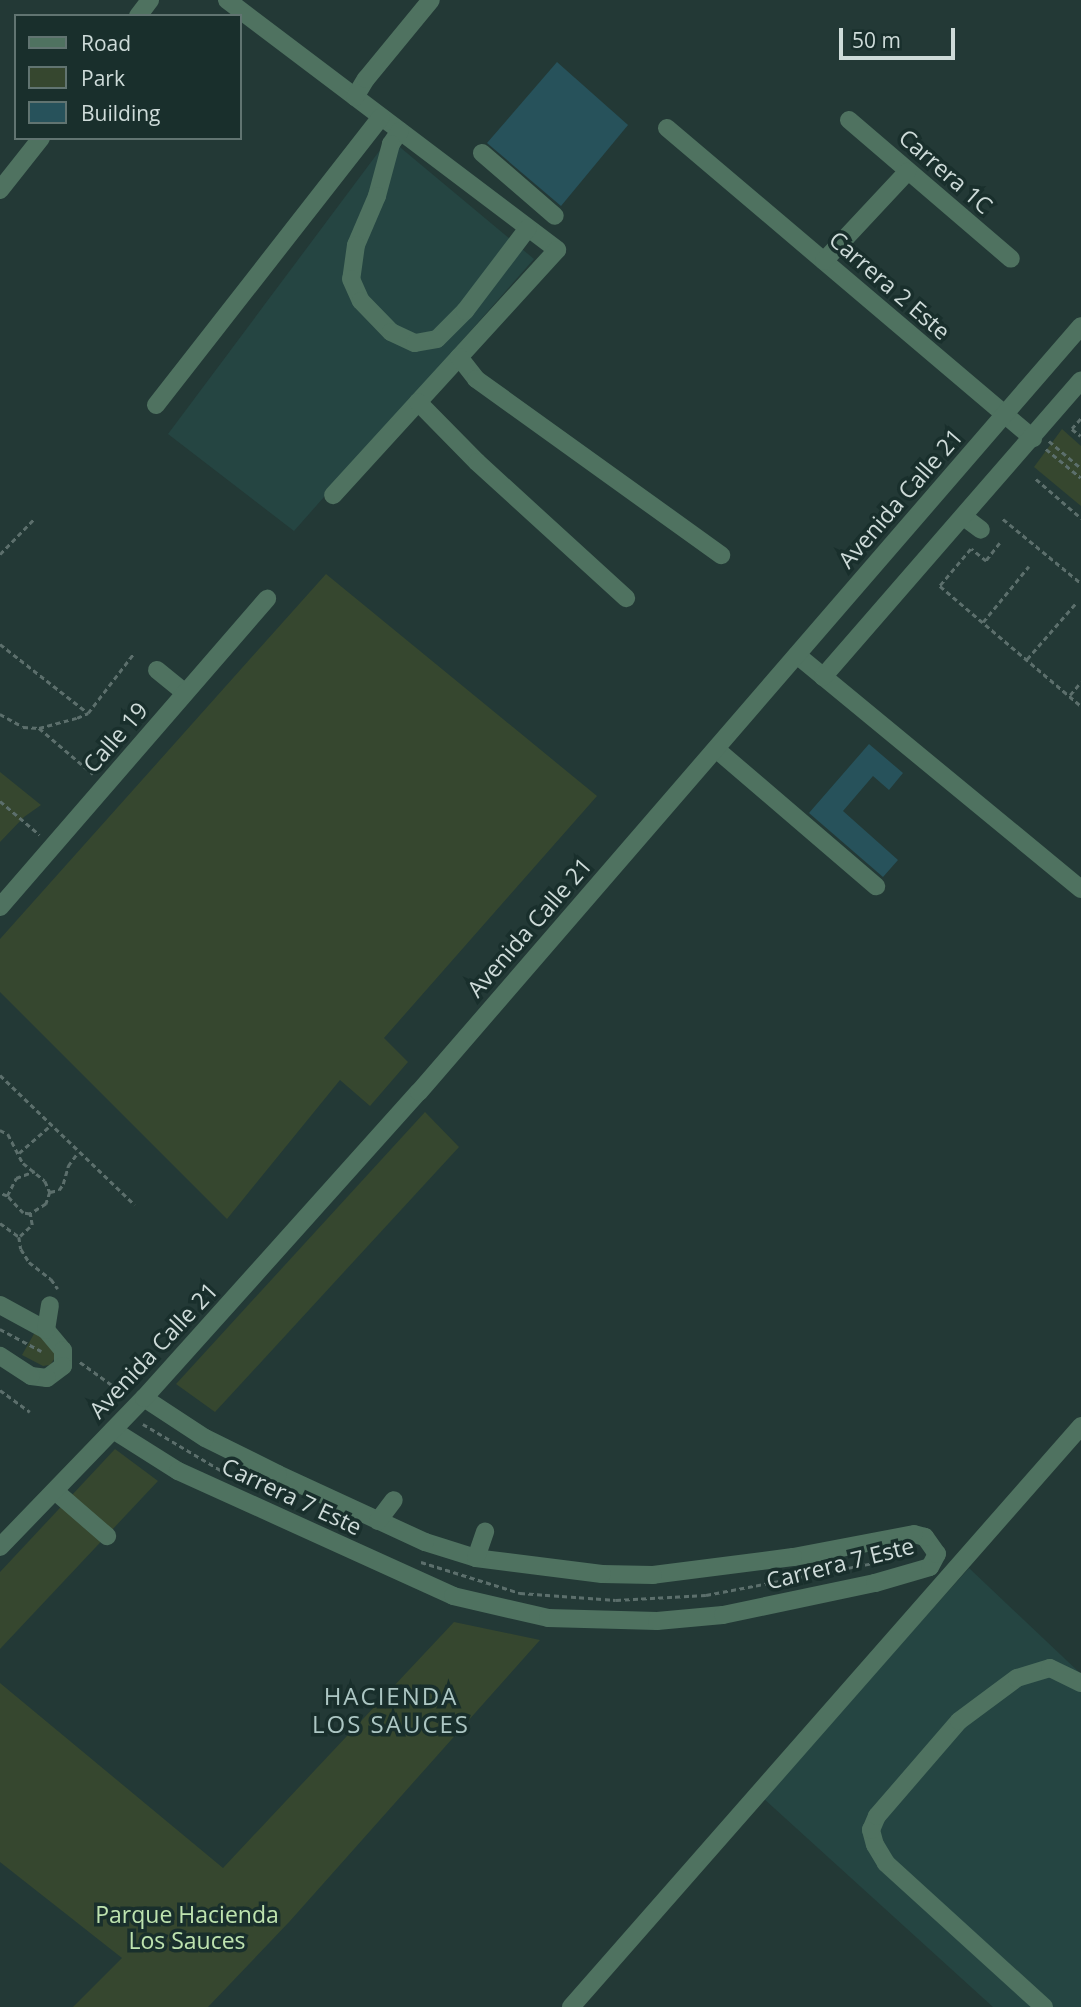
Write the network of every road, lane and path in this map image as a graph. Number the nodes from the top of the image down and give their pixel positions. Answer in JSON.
{"nodes":[{"id":1,"x":228,"y":0,"type":"edge"},
{"id":2,"x":431,"y":0,"type":"edge"},
{"id":3,"x":355,"y":97,"type":"junction"},
{"id":4,"x":381,"y":117,"type":"junction"},
{"id":5,"x":849,"y":120,"type":"dead end"},
{"id":6,"x":667,"y":128,"type":"dead end"},
{"id":7,"x":400,"y":131,"type":"junction"},
{"id":8,"x":39,"y":140,"type":"edge"},
{"id":9,"x":482,"y":153,"type":"dead end"},
{"id":10,"x":907,"y":172,"type":"junction"},
{"id":11,"x":513,"y":180,"type":"junction"},
{"id":12,"x":0,"y":190,"type":"edge"},
{"id":13,"x":496,"y":203,"type":"junction"},
{"id":14,"x":555,"y":216,"type":"dead end"},
{"id":15,"x":528,"y":228,"type":"junction"},
{"id":16,"x":1011,"y":259,"type":"dead end"},
{"id":17,"x":824,"y":261,"type":"junction"},
{"id":18,"x":1081,"y":326,"type":"edge"},
{"id":19,"x":459,"y":357,"type":"junction"},
{"id":20,"x":1081,"y":380,"type":"edge"},
{"id":21,"x":418,"y":402,"type":"junction"},
{"id":22,"x":156,"y":405,"type":"dead end"},
{"id":23,"x":1004,"y":415,"type":"junction"},
{"id":24,"x":1081,"y":419,"type":"edge"},
{"id":25,"x":1035,"y":435,"type":"junction"},
{"id":26,"x":1081,"y":436,"type":"edge"},
{"id":27,"x":1081,"y":468,"type":"edge"},
{"id":28,"x":1081,"y":478,"type":"edge"},
{"id":29,"x":1036,"y":479,"type":"dead end"},
{"id":30,"x":333,"y":495,"type":"dead end"},
{"id":31,"x":964,"y":517,"type":"junction"},
{"id":32,"x":1081,"y":518,"type":"edge"},
{"id":33,"x":34,"y":519,"type":"dead end"},
{"id":34,"x":1003,"y":519,"type":"dead end"},
{"id":35,"x":981,"y":530,"type":"dead end"},
{"id":36,"x":1000,"y":543,"type":"dead end"},
{"id":37,"x":0,"y":554,"type":"edge"},
{"id":38,"x":721,"y":555,"type":"dead end"},
{"id":39,"x":1029,"y":566,"type":"dead end"},
{"id":40,"x":1081,"y":583,"type":"edge"},
{"id":41,"x":626,"y":598,"type":"dead end"},
{"id":42,"x":267,"y":599,"type":"dead end"},
{"id":43,"x":1075,"y":604,"type":"dead end"},
{"id":44,"x":982,"y":622,"type":"junction"},
{"id":45,"x":0,"y":644,"type":"edge"},
{"id":46,"x":134,"y":653,"type":"dead end"},
{"id":47,"x":797,"y":655,"type":"junction"},
{"id":48,"x":1026,"y":660,"type":"junction"},
{"id":49,"x":157,"y":670,"type":"dead end"},
{"id":50,"x":823,"y":677,"type":"junction"},
{"id":51,"x":1081,"y":682,"type":"edge"},
{"id":52,"x":185,"y":693,"type":"junction"},
{"id":53,"x":1069,"y":696,"type":"junction"},
{"id":54,"x":1081,"y":706,"type":"edge"},
{"id":55,"x":88,"y":713,"type":"junction"},
{"id":56,"x":0,"y":714,"type":"edge"},
{"id":57,"x":39,"y":729,"type":"junction"},
{"id":58,"x":716,"y":749,"type":"junction"},
{"id":59,"x":106,"y":784,"type":"junction"},
{"id":60,"x":0,"y":801,"type":"edge"},
{"id":61,"x":54,"y":844,"type":"junction"},
{"id":62,"x":876,"y":886,"type":"dead end"},
{"id":63,"x":1081,"y":889,"type":"edge"},
{"id":64,"x":0,"y":906,"type":"edge"},
{"id":65,"x":0,"y":1075,"type":"edge"},
{"id":66,"x":51,"y":1125,"type":"junction"},
{"id":67,"x":0,"y":1130,"type":"edge"},
{"id":68,"x":78,"y":1152,"type":"junction"},
{"id":69,"x":19,"y":1153,"type":"junction"},
{"id":70,"x":34,"y":1171,"type":"junction"},
{"id":71,"x":50,"y":1192,"type":"junction"},
{"id":72,"x":0,"y":1193,"type":"edge"},
{"id":73,"x":7,"y":1196,"type":"junction"},
{"id":74,"x":135,"y":1205,"type":"dead end"},
{"id":75,"x":30,"y":1214,"type":"junction"},
{"id":76,"x":0,"y":1223,"type":"edge"},
{"id":77,"x":19,"y":1237,"type":"junction"},
{"id":78,"x":54,"y":1297,"type":"joint"},
{"id":79,"x":0,"y":1305,"type":"edge"},
{"id":80,"x":0,"y":1329,"type":"edge"},
{"id":81,"x":46,"y":1330,"type":"junction"},
{"id":82,"x":64,"y":1350,"type":"junction"},
{"id":83,"x":41,"y":1352,"type":"dead end"},
{"id":84,"x":0,"y":1356,"type":"edge"},
{"id":85,"x":0,"y":1390,"type":"edge"},
{"id":86,"x":141,"y":1401,"type":"junction"},
{"id":87,"x":30,"y":1412,"type":"dead end"},
{"id":88,"x":1081,"y":1426,"type":"edge"},
{"id":89,"x":113,"y":1430,"type":"junction"},
{"id":90,"x":55,"y":1491,"type":"junction"},
{"id":91,"x":394,"y":1500,"type":"dead end"},
{"id":92,"x":378,"y":1521,"type":"junction"},
{"id":93,"x":485,"y":1532,"type":"dead end"},
{"id":94,"x":107,"y":1536,"type":"dead end"},
{"id":95,"x":0,"y":1547,"type":"edge"},
{"id":96,"x":476,"y":1558,"type":"junction"},
{"id":97,"x":1081,"y":1683,"type":"edge"},
{"id":98,"x":571,"y":2007,"type":"edge"},
{"id":99,"x":1044,"y":2007,"type":"edge"}],
"edges":[{"from":1,"to":3,"type":"street"},
{"from":2,"to":3,"type":"street"},
{"from":3,"to":4,"type":"street"},
{"from":4,"to":7,"type":"street"},
{"from":4,"to":22,"type":"street"},
{"from":5,"to":10,"type":"street","name":"Carrera 1C"},
{"from":6,"to":17,"type":"street","name":"Carrera 2 Este"},
{"from":7,"to":13,"type":"street"},
{"from":7,"to":15,"type":"street"},
{"from":8,"to":12,"type":"street"},
{"from":9,"to":11,"type":"street"},
{"from":10,"to":16,"type":"street","name":"Carrera 1C"},
{"from":10,"to":17,"type":"street"},
{"from":11,"to":13,"type":"street"},
{"from":11,"to":14,"type":"street"},
{"from":13,"to":15,"type":"street"},
{"from":15,"to":19,"type":"street"},
{"from":17,"to":23,"type":"street","name":"Carrera 2 Este"},
{"from":18,"to":23,"type":"street","name":"Avenida Calle 21"},
{"from":19,"to":21,"type":"street"},
{"from":19,"to":38,"type":"street"},
{"from":20,"to":25,"type":"street"},
{"from":21,"to":30,"type":"street"},
{"from":21,"to":41,"type":"street"},
{"from":23,"to":25,"type":"street","name":"Carrera 2 Este"},
{"from":23,"to":47,"type":"street","name":"Avenida Calle 21"},
{"from":24,"to":26,"type":"path"},
{"from":25,"to":27,"type":"path"},
{"from":25,"to":28,"type":"path"},
{"from":25,"to":31,"type":"street"},
{"from":29,"to":32,"type":"path"},
{"from":31,"to":35,"type":"street"},
{"from":31,"to":50,"type":"street"},
{"from":33,"to":37,"type":"path"},
{"from":34,"to":40,"type":"path"},
{"from":36,"to":44,"type":"path"},
{"from":39,"to":44,"type":"path"},
{"from":42,"to":52,"type":"street","name":"Calle 19"},
{"from":43,"to":48,"type":"path"},
{"from":44,"to":48,"type":"path"},
{"from":45,"to":55,"type":"path"},
{"from":46,"to":55,"type":"path"},
{"from":47,"to":50,"type":"street"},
{"from":47,"to":58,"type":"street","name":"Avenida Calle 21"},
{"from":48,"to":53,"type":"path"},
{"from":49,"to":52,"type":"street"},
{"from":50,"to":63,"type":"street"},
{"from":51,"to":53,"type":"path"},
{"from":52,"to":59,"type":"street","name":"Calle 19"},
{"from":53,"to":54,"type":"path"},
{"from":55,"to":57,"type":"path"},
{"from":56,"to":57,"type":"path"},
{"from":57,"to":59,"type":"path"},
{"from":58,"to":62,"type":"street"},
{"from":58,"to":86,"type":"street","name":"Avenida Calle 21"},
{"from":59,"to":61,"type":"street","name":"Calle 19"},
{"from":60,"to":61,"type":"path"},
{"from":61,"to":64,"type":"street","name":"Calle 19"},
{"from":65,"to":66,"type":"path"},
{"from":66,"to":68,"type":"path"},
{"from":66,"to":69,"type":"path"},
{"from":67,"to":69,"type":"path"},
{"from":68,"to":71,"type":"path"},
{"from":68,"to":74,"type":"path"},
{"from":69,"to":70,"type":"path"},
{"from":70,"to":71,"type":"path"},
{"from":70,"to":73,"type":"path"},
{"from":71,"to":75,"type":"path"},
{"from":72,"to":73,"type":"path"},
{"from":73,"to":75,"type":"path"},
{"from":75,"to":77,"type":"path"},
{"from":76,"to":77,"type":"path"},
{"from":77,"to":78,"type":"path"},
{"from":78,"to":81,"type":"street"},
{"from":79,"to":81,"type":"street"},
{"from":80,"to":83,"type":"path"},
{"from":81,"to":82,"type":"street"},
{"from":82,"to":84,"type":"street"},
{"from":82,"to":86,"type":"path"},
{"from":85,"to":87,"type":"path"},
{"from":86,"to":89,"type":"street","name":"Avenida Calle 21"},
{"from":86,"to":92,"type":"street","name":"Carrera 7 Este"},
{"from":88,"to":98,"type":"street"},
{"from":89,"to":90,"type":"street","name":"Avenida Calle 21"},
{"from":89,"to":96,"type":"street","name":"Carrera 7 Este"},
{"from":90,"to":94,"type":"street"},
{"from":90,"to":95,"type":"street","name":"Avenida Calle 21"},
{"from":91,"to":92,"type":"street"},
{"from":92,"to":96,"type":"street","name":"Carrera 7 Este"},
{"from":93,"to":96,"type":"street"},
{"from":97,"to":99,"type":"street"}]}
